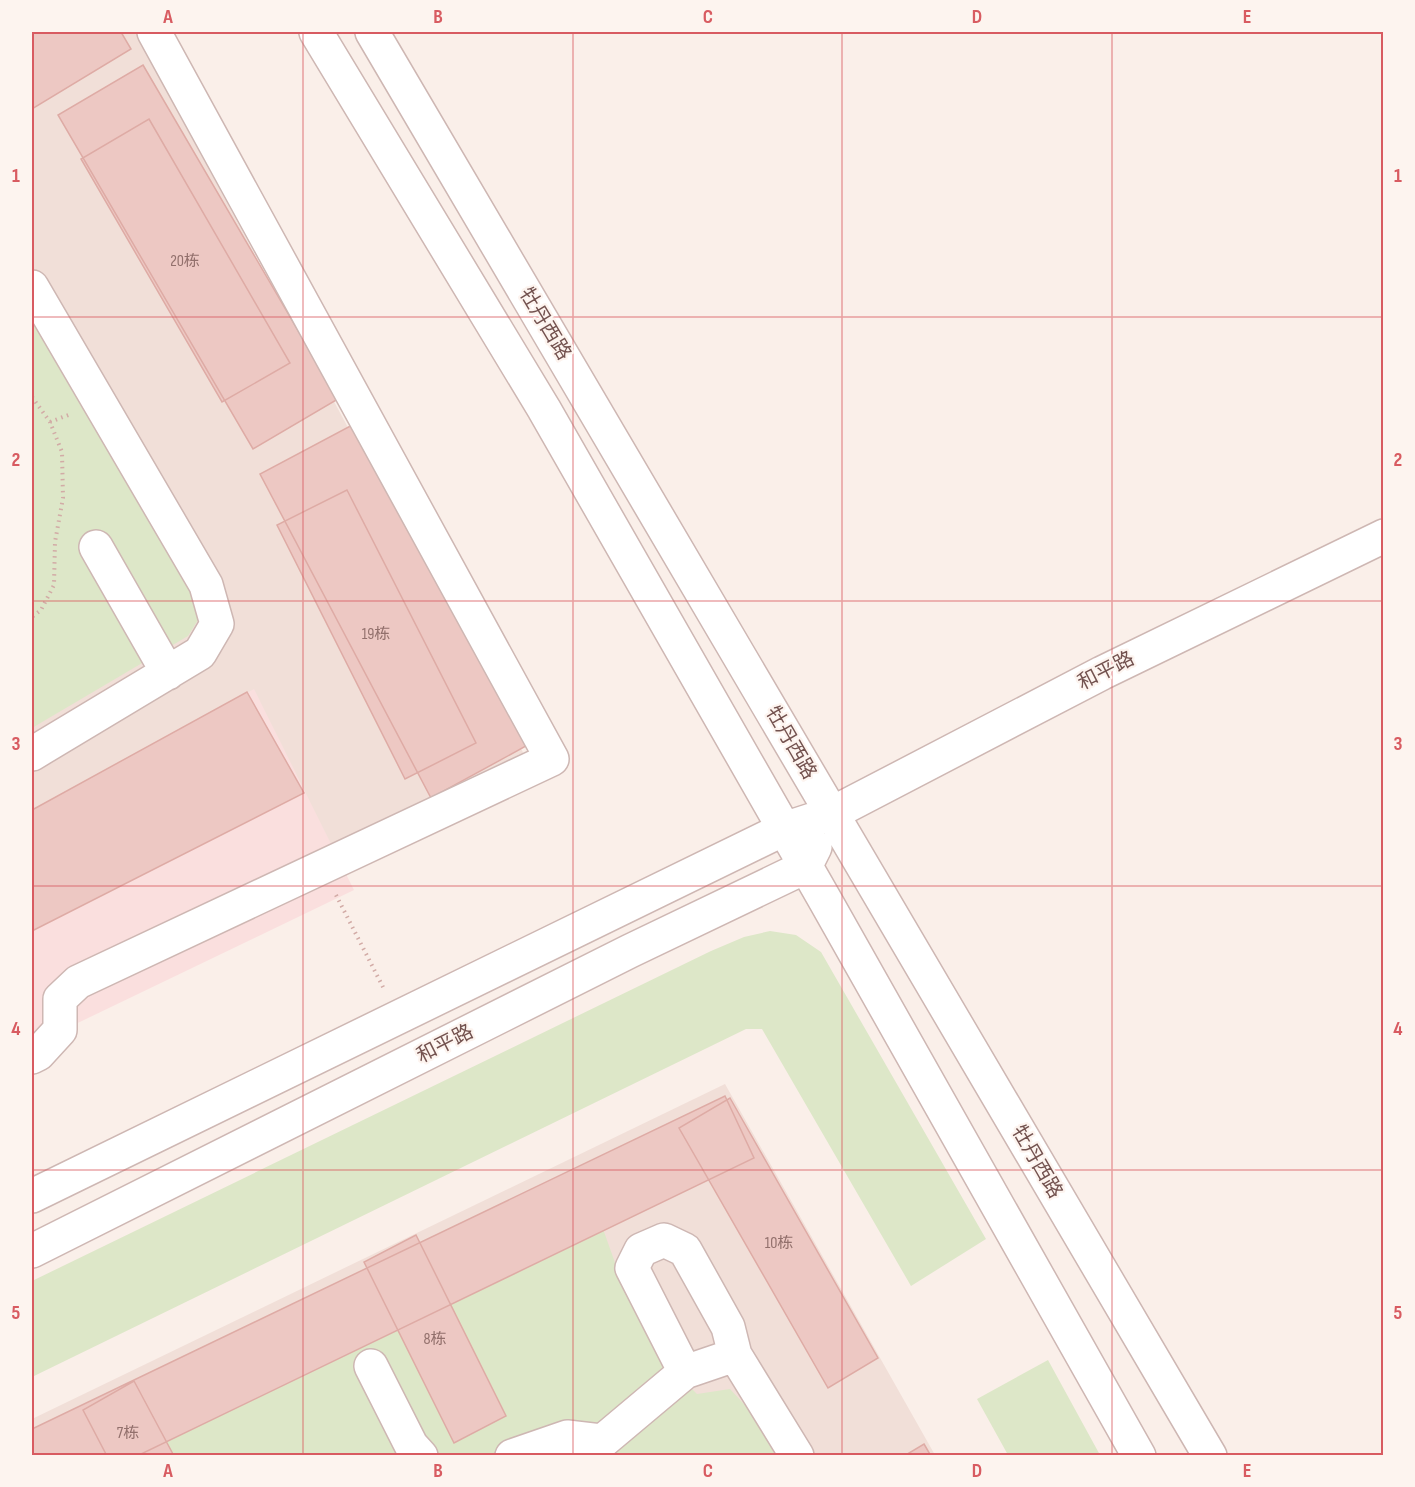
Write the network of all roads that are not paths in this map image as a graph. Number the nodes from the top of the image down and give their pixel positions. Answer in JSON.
{"nodes":[{"id":1,"x":154,"y":32,"type":"edge"},
{"id":2,"x":316,"y":32,"type":"edge"},
{"id":3,"x":372,"y":32,"type":"edge"},
{"id":4,"x":32,"y":287,"type":"edge"},
{"id":5,"x":1383,"y":536,"type":"edge"},
{"id":6,"x":96,"y":547,"type":"dead end"},
{"id":7,"x":168,"y":673,"type":"junction"},
{"id":8,"x":32,"y":754,"type":"edge"},
{"id":9,"x":832,"y":813,"type":"junction"},
{"id":10,"x":784,"y":829,"type":"junction"},
{"id":11,"x":806,"y":867,"type":"junction"},
{"id":12,"x":32,"y":1057,"type":"edge"},
{"id":13,"x":32,"y":1196,"type":"edge"},
{"id":14,"x":32,"y":1251,"type":"edge"},
{"id":15,"x":735,"y":1355,"type":"junction"},
{"id":16,"x":370,"y":1366,"type":"dead end"},
{"id":17,"x":685,"y":1372,"type":"junction"},
{"id":18,"x":593,"y":1448,"type":"edge"},
{"id":19,"x":421,"y":1455,"type":"edge"},
{"id":20,"x":512,"y":1455,"type":"edge"},
{"id":21,"x":797,"y":1455,"type":"edge"},
{"id":22,"x":1139,"y":1455,"type":"edge"},
{"id":23,"x":1210,"y":1455,"type":"edge"}],
"edges":[{"from":1,"to":12,"type":"street"},
{"from":2,"to":10,"type":"street"},
{"from":3,"to":9,"type":"street","name":"牡丹西路"},
{"from":4,"to":7,"type":"street"},
{"from":5,"to":9,"type":"street","name":"和平路"},
{"from":6,"to":7,"type":"street"},
{"from":7,"to":8,"type":"street"},
{"from":9,"to":10,"type":"street","name":"和平路"},
{"from":9,"to":11,"type":"street"},
{"from":9,"to":23,"type":"street","name":"牡丹西路"},
{"from":10,"to":11,"type":"street"},
{"from":10,"to":13,"type":"street","name":"和平路"},
{"from":11,"to":14,"type":"street","name":"和平路"},
{"from":11,"to":22,"type":"street"},
{"from":15,"to":17,"type":"street"},
{"from":15,"to":17,"type":"street"},
{"from":15,"to":21,"type":"street"},
{"from":16,"to":19,"type":"street"},
{"from":17,"to":18,"type":"street"},
{"from":18,"to":20,"type":"street"}]}
